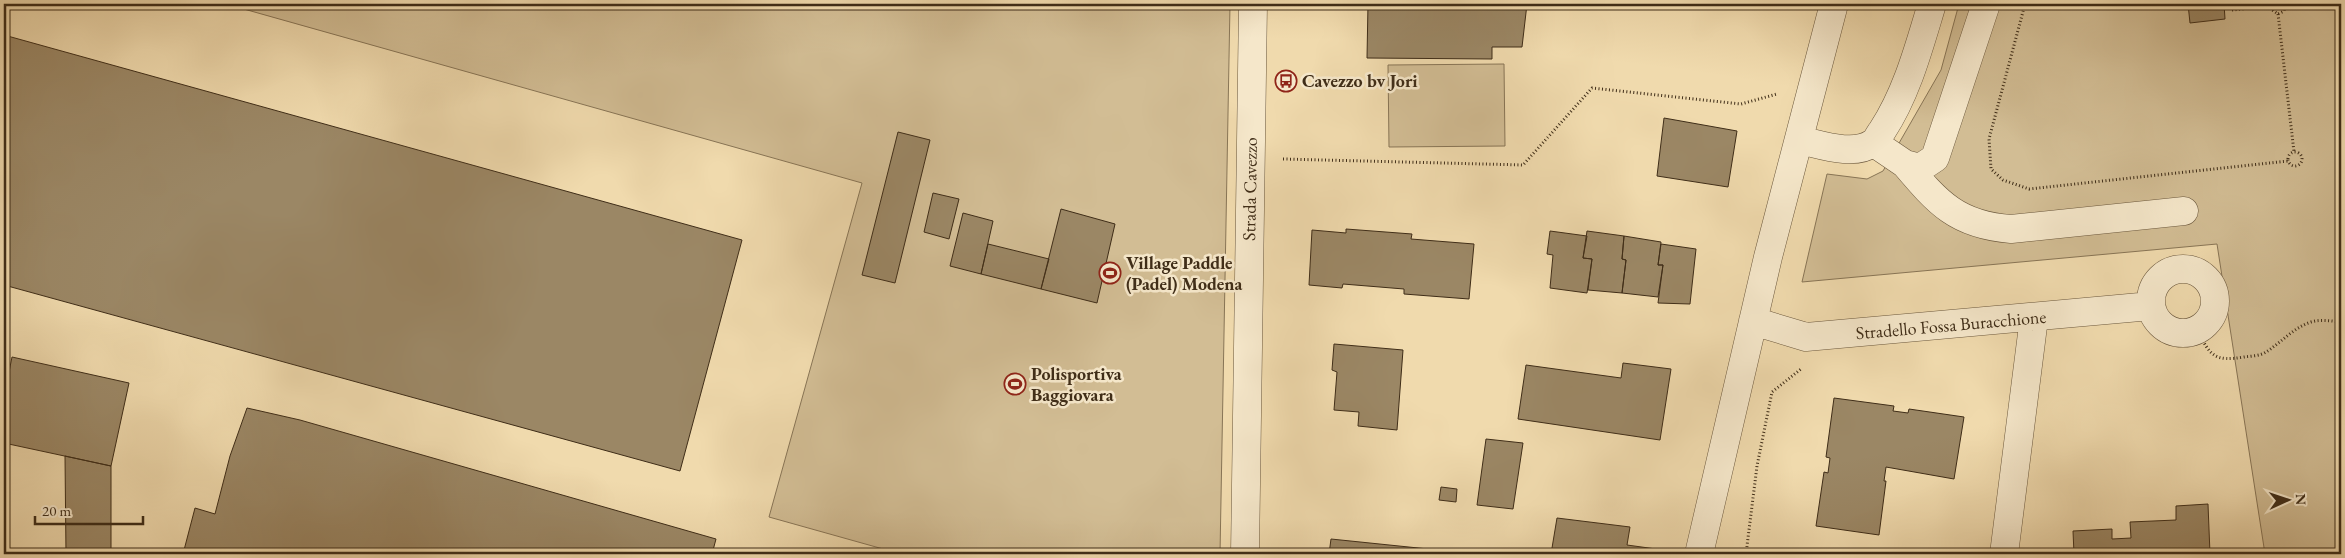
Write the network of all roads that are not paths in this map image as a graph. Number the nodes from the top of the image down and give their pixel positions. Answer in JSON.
{"nodes":[{"id":1,"x":1253,"y":4,"type":"edge"},
{"id":2,"x":1834,"y":4,"type":"edge"},
{"id":3,"x":1932,"y":4,"type":"edge"},
{"id":4,"x":1986,"y":4,"type":"edge"},
{"id":5,"x":1799,"y":140,"type":"junction"},
{"id":6,"x":1874,"y":143,"type":"junction"},
{"id":7,"x":1905,"y":164,"type":"junction"},
{"id":8,"x":2184,"y":211,"type":"dead end"},
{"id":9,"x":2151,"y":306,"type":"junction"},
{"id":10,"x":2034,"y":318,"type":"junction"},
{"id":11,"x":1753,"y":321,"type":"junction"},
{"id":12,"x":1245,"y":554,"type":"edge"},
{"id":13,"x":1699,"y":554,"type":"edge"},
{"id":14,"x":2004,"y":554,"type":"edge"}],
"edges":[{"from":1,"to":12,"type":"street","name":"Strada Cavezzo"},
{"from":2,"to":5,"type":"street"},
{"from":3,"to":6,"type":"street"},
{"from":4,"to":7,"type":"street"},
{"from":5,"to":6,"type":"street"},
{"from":5,"to":11,"type":"street"},
{"from":6,"to":7,"type":"street"},
{"from":7,"to":8,"type":"street"},
{"from":9,"to":9,"type":"street"},
{"from":9,"to":10,"type":"street","name":"Stradello Fossa Buracchione"},
{"from":10,"to":11,"type":"street","name":"Stradello Fossa Buracchione"},
{"from":10,"to":14,"type":"street"},
{"from":11,"to":13,"type":"street"}]}
